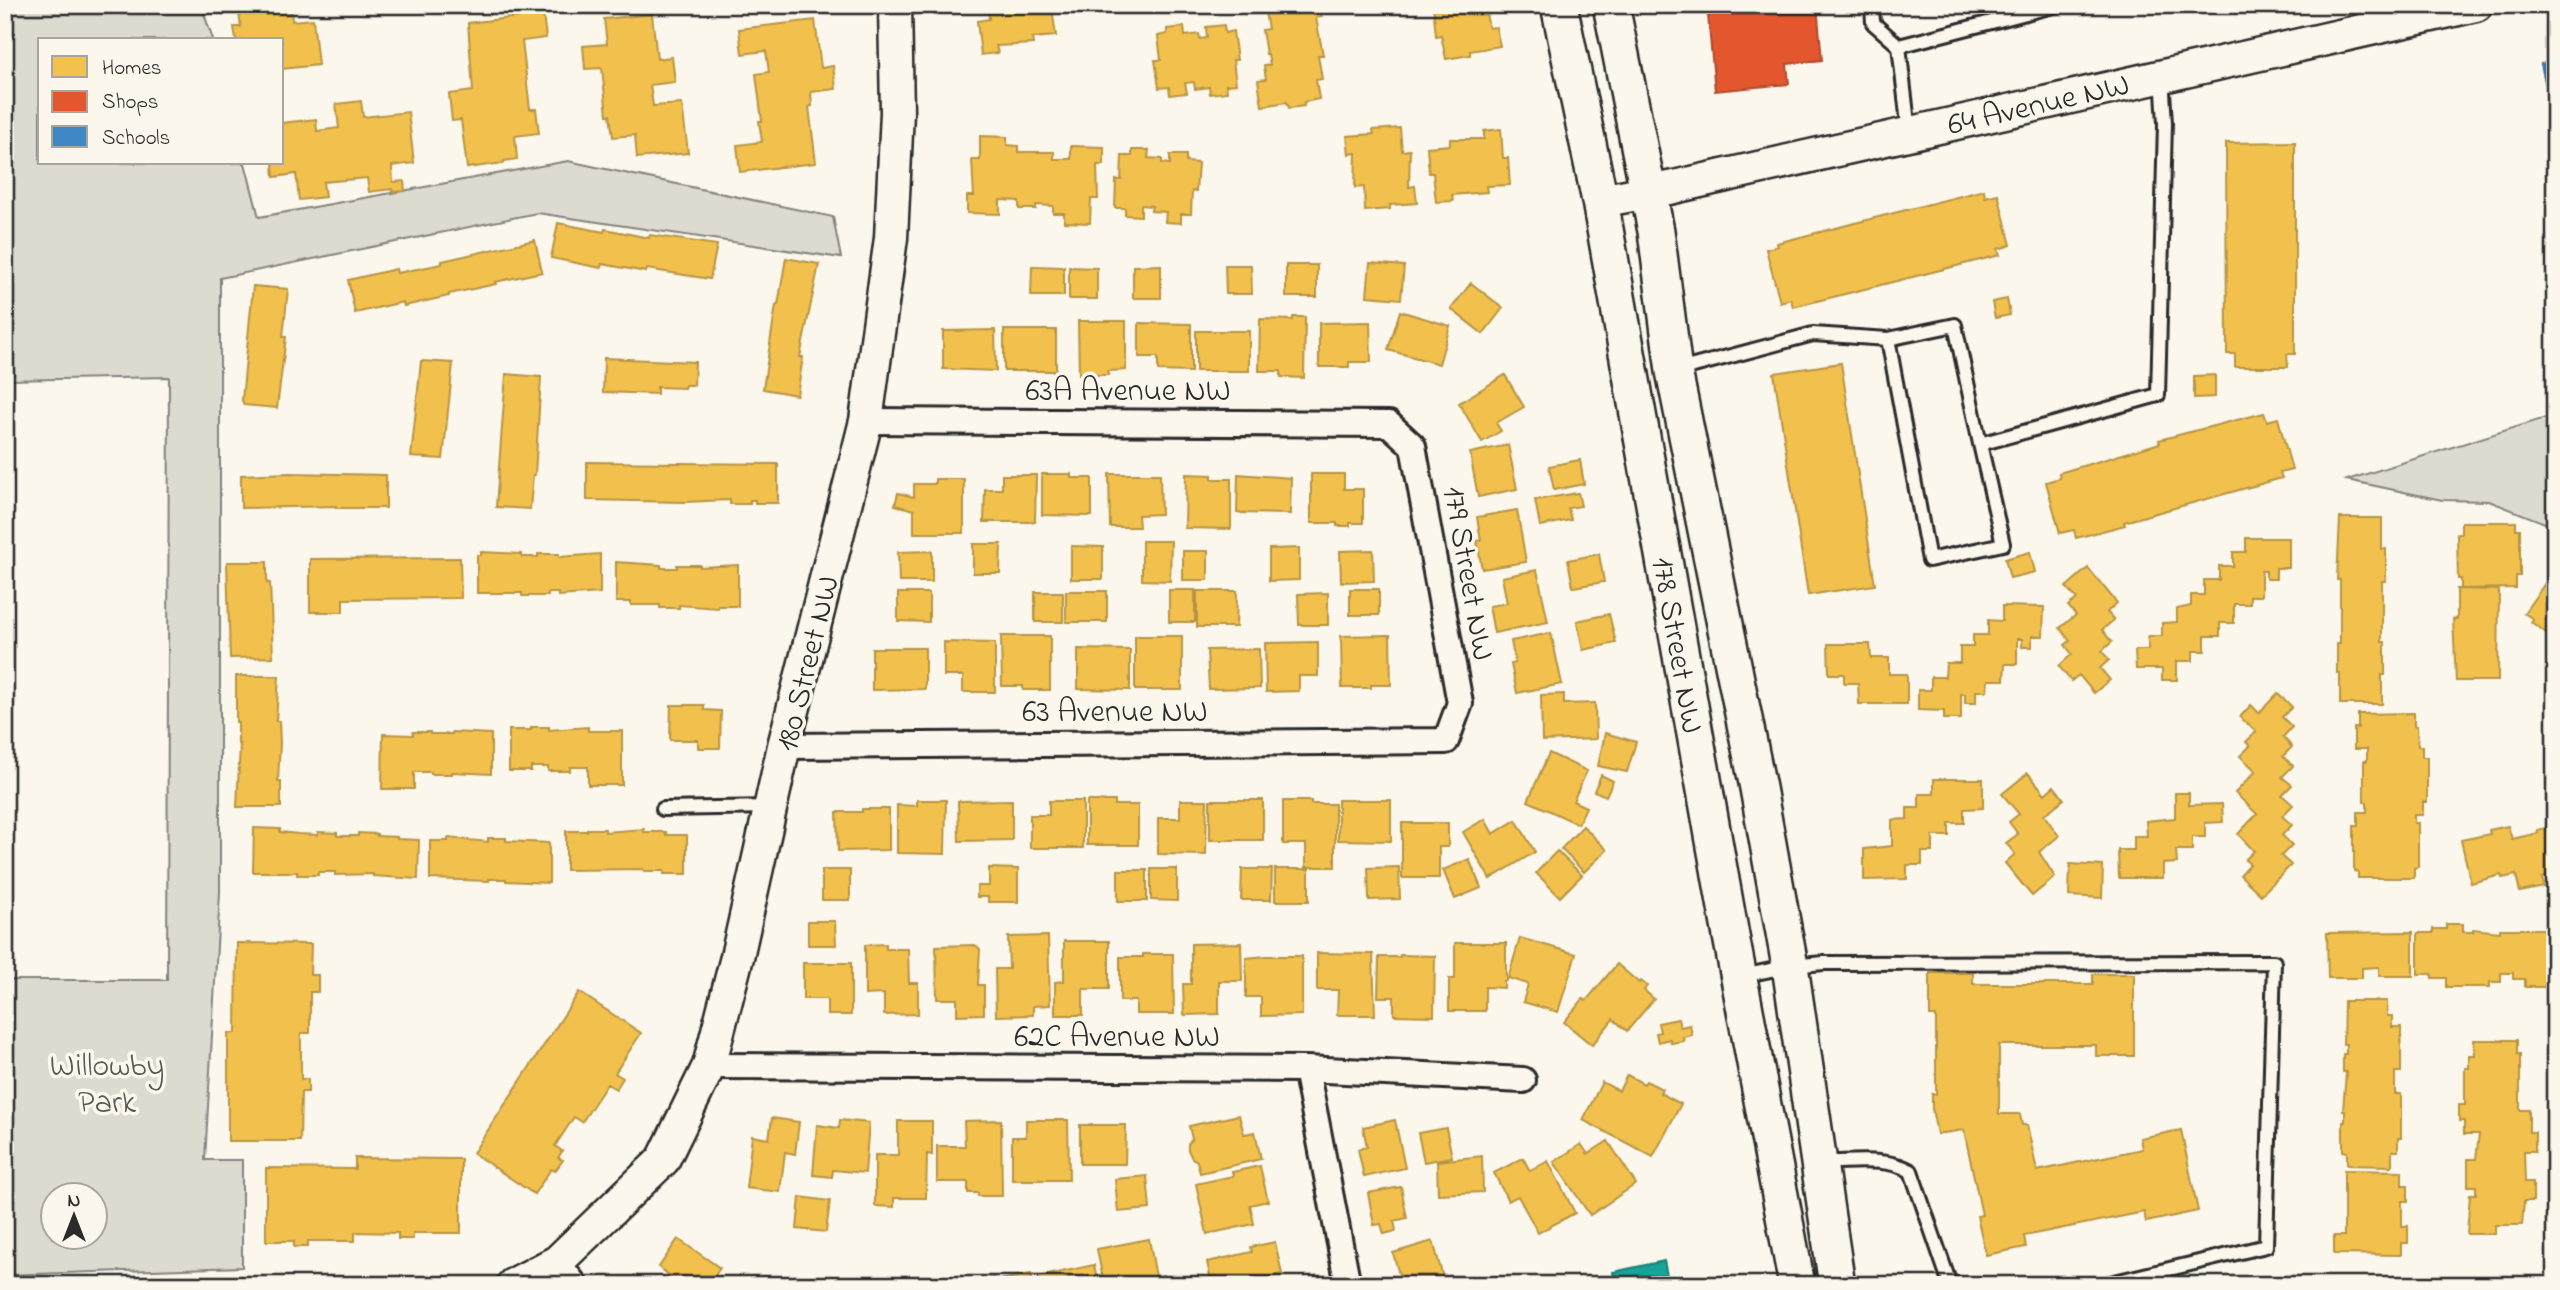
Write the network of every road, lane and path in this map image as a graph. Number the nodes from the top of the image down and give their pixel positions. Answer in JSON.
{"nodes":[{"id":1,"x":895,"y":5,"type":"edge"},
{"id":2,"x":1559,"y":5,"type":"edge"},
{"id":3,"x":1611,"y":5,"type":"edge"},
{"id":4,"x":1872,"y":5,"type":"edge"},
{"id":5,"x":2057,"y":5,"type":"edge"},
{"id":6,"x":2476,"y":5,"type":"edge"},
{"id":7,"x":2395,"y":14,"type":"edge"},
{"id":8,"x":1899,"y":46,"type":"junction"},
{"id":9,"x":2162,"y":75,"type":"junction"},
{"id":10,"x":1909,"y":133,"type":"junction"},
{"id":11,"x":1648,"y":192,"type":"junction"},
{"id":12,"x":1600,"y":201,"type":"junction"},
{"id":13,"x":1888,"y":339,"type":"junction"},
{"id":14,"x":1674,"y":371,"type":"junction"},
{"id":15,"x":866,"y":421,"type":"junction"},
{"id":16,"x":1389,"y":424,"type":"joint"},
{"id":17,"x":1980,"y":444,"type":"junction"},
{"id":18,"x":1446,"y":741,"type":"joint"},
{"id":19,"x":784,"y":746,"type":"junction"},
{"id":20,"x":771,"y":807,"type":"junction"},
{"id":21,"x":663,"y":809,"type":"dead end"},
{"id":22,"x":1790,"y":966,"type":"junction"},
{"id":23,"x":1738,"y":977,"type":"junction"},
{"id":24,"x":709,"y":1066,"type":"junction"},
{"id":25,"x":1306,"y":1069,"type":"junction"},
{"id":26,"x":1524,"y":1080,"type":"dead end"},
{"id":27,"x":1821,"y":1162,"type":"junction"},
{"id":28,"x":566,"y":1273,"type":"edge"},
{"id":29,"x":1797,"y":1284,"type":"edge"},
{"id":30,"x":513,"y":1285,"type":"edge"},
{"id":31,"x":1348,"y":1285,"type":"edge"},
{"id":32,"x":1837,"y":1285,"type":"edge"},
{"id":33,"x":1958,"y":1285,"type":"edge"},
{"id":34,"x":2102,"y":1285,"type":"edge"}],
"edges":[{"from":1,"to":15,"type":"street","name":"180 Street NW"},
{"from":2,"to":12,"type":"main road","name":"178 Street NW"},
{"from":3,"to":11,"type":"main road","name":"178 Street NW"},
{"from":4,"to":8,"type":"lane"},
{"from":5,"to":8,"type":"lane"},
{"from":6,"to":7,"type":"street","name":"64 Avenue NW"},
{"from":7,"to":9,"type":"street","name":"64 Avenue NW"},
{"from":8,"to":10,"type":"lane"},
{"from":9,"to":10,"type":"street","name":"64 Avenue NW"},
{"from":9,"to":17,"type":"lane"},
{"from":10,"to":11,"type":"street","name":"64 Avenue NW"},
{"from":11,"to":12,"type":"street","name":"64 Avenue NW"},
{"from":11,"to":14,"type":"main road","name":"178 Street NW"},
{"from":12,"to":23,"type":"main road","name":"178 Street NW"},
{"from":13,"to":14,"type":"lane"},
{"from":13,"to":17,"type":"lane"},
{"from":13,"to":17,"type":"lane"},
{"from":14,"to":22,"type":"main road","name":"178 Street NW"},
{"from":15,"to":16,"type":"street","name":"63A Avenue NW"},
{"from":15,"to":19,"type":"street","name":"180 Street NW"},
{"from":16,"to":18,"type":"street","name":"179 Street NW"},
{"from":18,"to":19,"type":"street","name":"63 Avenue NW"},
{"from":19,"to":20,"type":"street","name":"180 Street NW"},
{"from":20,"to":21,"type":"lane"},
{"from":20,"to":24,"type":"street","name":"180 Street NW"},
{"from":22,"to":23,"type":"lane"},
{"from":22,"to":27,"type":"main road","name":"178 Street NW"},
{"from":22,"to":34,"type":"lane"},
{"from":23,"to":29,"type":"main road","name":"178 Street NW"},
{"from":24,"to":25,"type":"street","name":"62C Avenue NW"},
{"from":24,"to":28,"type":"street","name":"180 Street NW"},
{"from":25,"to":26,"type":"street","name":"62C Avenue NW"},
{"from":25,"to":31,"type":"street"},
{"from":27,"to":32,"type":"main road","name":"178 Street NW"},
{"from":27,"to":33,"type":"lane"},
{"from":28,"to":30,"type":"street","name":"180 Street NW"}]}
